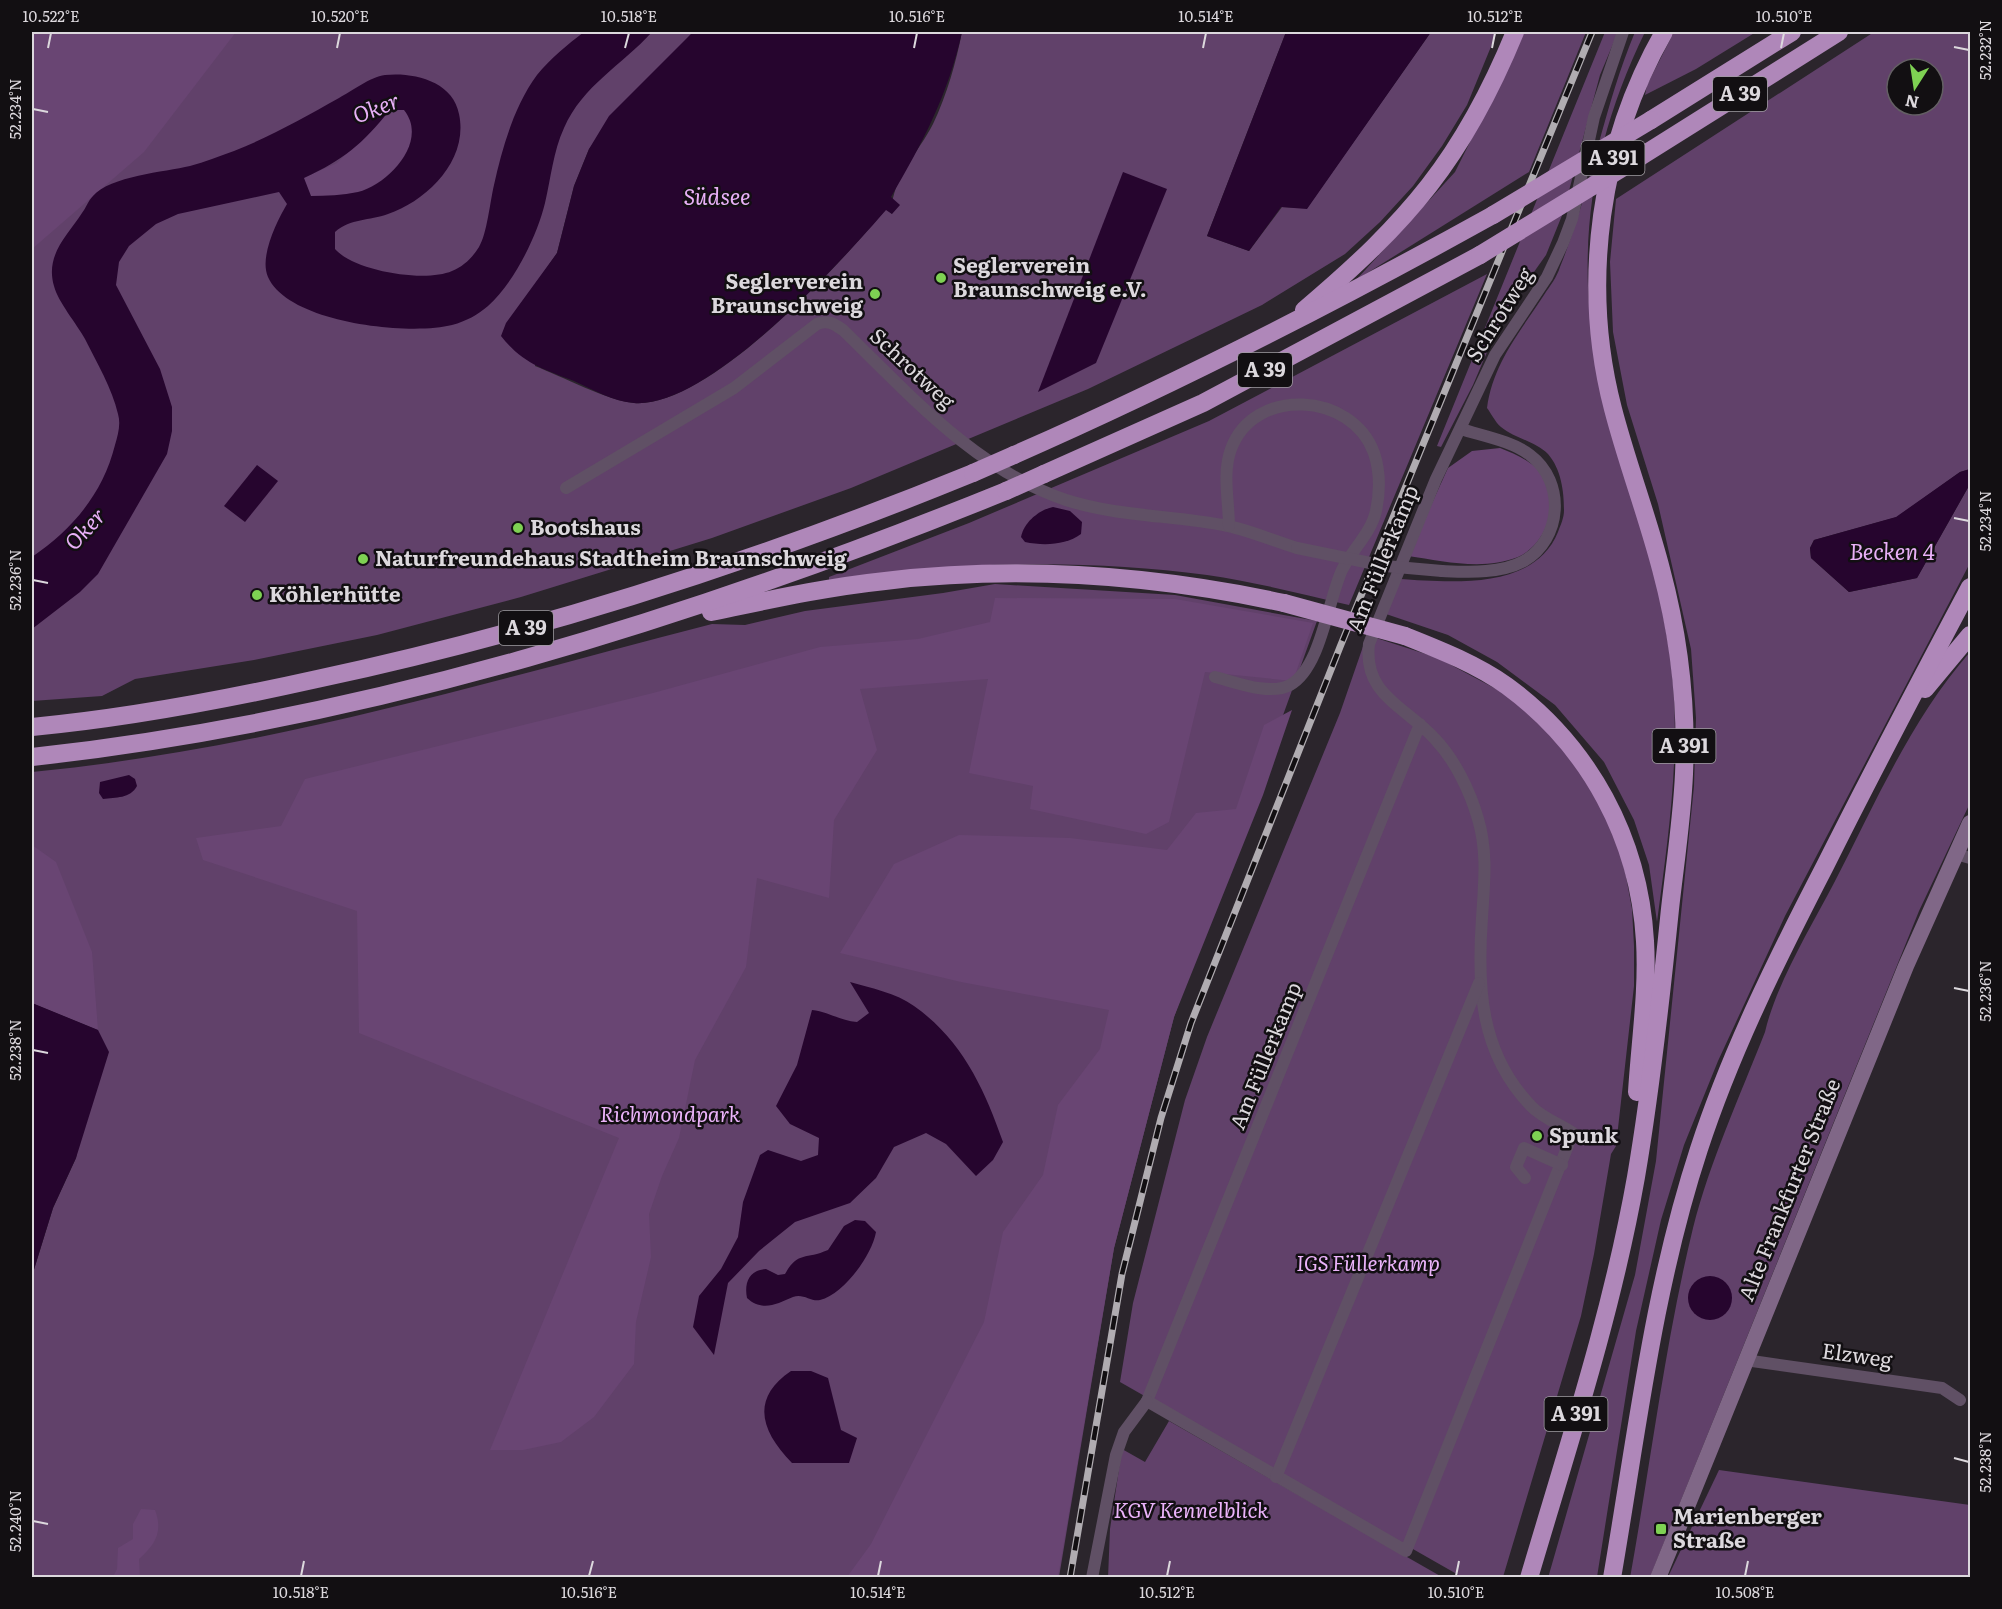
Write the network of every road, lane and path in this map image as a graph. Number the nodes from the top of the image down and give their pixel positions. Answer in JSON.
{"nodes":[{"id":1,"x":1515,"y":32,"type":"edge"},
{"id":2,"x":1623,"y":32,"type":"edge"},
{"id":3,"x":1664,"y":32,"type":"edge"},
{"id":4,"x":1792,"y":32,"type":"edge"},
{"id":5,"x":1839,"y":32,"type":"edge"},
{"id":6,"x":1282,"y":329,"type":"junction"},
{"id":7,"x":1461,"y":429,"type":"junction"},
{"id":8,"x":566,"y":488,"type":"dead end"},
{"id":9,"x":1229,"y":526,"type":"junction"},
{"id":10,"x":1971,"y":587,"type":"edge"},
{"id":11,"x":641,"y":626,"type":"junction"},
{"id":12,"x":1971,"y":635,"type":"edge"},
{"id":13,"x":1215,"y":677,"type":"dead end"},
{"id":14,"x":1420,"y":724,"type":"junction"},
{"id":15,"x":32,"y":727,"type":"edge"},
{"id":16,"x":1890,"y":739,"type":"junction"},
{"id":17,"x":36,"y":757,"type":"edge"},
{"id":18,"x":1971,"y":823,"type":"edge"},
{"id":19,"x":1963,"y":856,"type":"edge"},
{"id":20,"x":1479,"y":982,"type":"junction"},
{"id":21,"x":1562,"y":1165,"type":"junction"},
{"id":22,"x":1525,"y":1178,"type":"dead end"},
{"id":23,"x":1620,"y":1250,"type":"junction"},
{"id":24,"x":1745,"y":1360,"type":"junction"},
{"id":25,"x":1960,"y":1400,"type":"dead end"},
{"id":26,"x":1147,"y":1401,"type":"junction"},
{"id":27,"x":1276,"y":1477,"type":"junction"},
{"id":28,"x":1092,"y":1578,"type":"edge"},
{"id":29,"x":1529,"y":1578,"type":"edge"},
{"id":30,"x":1612,"y":1578,"type":"edge"},
{"id":31,"x":1658,"y":1578,"type":"edge"}],
"edges":[{"from":1,"to":6,"type":"highway"},
{"from":2,"to":7,"type":"street","name":"Schrotweg"},
{"from":3,"to":23,"type":"highway","number":"A 391"},
{"from":4,"to":6,"type":"highway","number":"A 39","bridge":true},
{"from":5,"to":11,"type":"highway","number":"A 39","bridge":true},
{"from":6,"to":15,"type":"highway","number":"A 39","bridge":true},
{"from":7,"to":9,"type":"street","name":"Schrotweg","bridge":true},
{"from":7,"to":14,"type":"street","name":"Am Füllerkamp"},
{"from":8,"to":9,"type":"street","name":"Schrotweg"},
{"from":9,"to":13,"type":"street"},
{"from":10,"to":16,"type":"highway"},
{"from":11,"to":17,"type":"highway","number":"A 39"},
{"from":11,"to":23,"type":"highway","bridge":true},
{"from":12,"to":16,"type":"highway","number":"A 391"},
{"from":14,"to":20,"type":"street","name":"Am Füllerkamp"},
{"from":14,"to":26,"type":"street","name":"Am Füllerkamp"},
{"from":16,"to":30,"type":"highway","number":"A 391"},
{"from":18,"to":19,"type":"street","name":"Alte Frankfurter Straße"},
{"from":19,"to":24,"type":"street","name":"Alte Frankfurter Straße"},
{"from":20,"to":21,"type":"street","name":"Am Füllerkamp"},
{"from":20,"to":27,"type":"street","name":"Am Füllerkamp"},
{"from":21,"to":22,"type":"street"},
{"from":21,"to":27,"type":"street","name":"Am Füllerkamp"},
{"from":23,"to":29,"type":"highway","number":"A 391"},
{"from":24,"to":25,"type":"street","name":"Elzweg"},
{"from":24,"to":31,"type":"street","name":"Alte Frankfurter Straße"},
{"from":26,"to":27,"type":"street","name":"Am Füllerkamp"},
{"from":26,"to":28,"type":"street","name":"Am Füllerkamp"}]}
